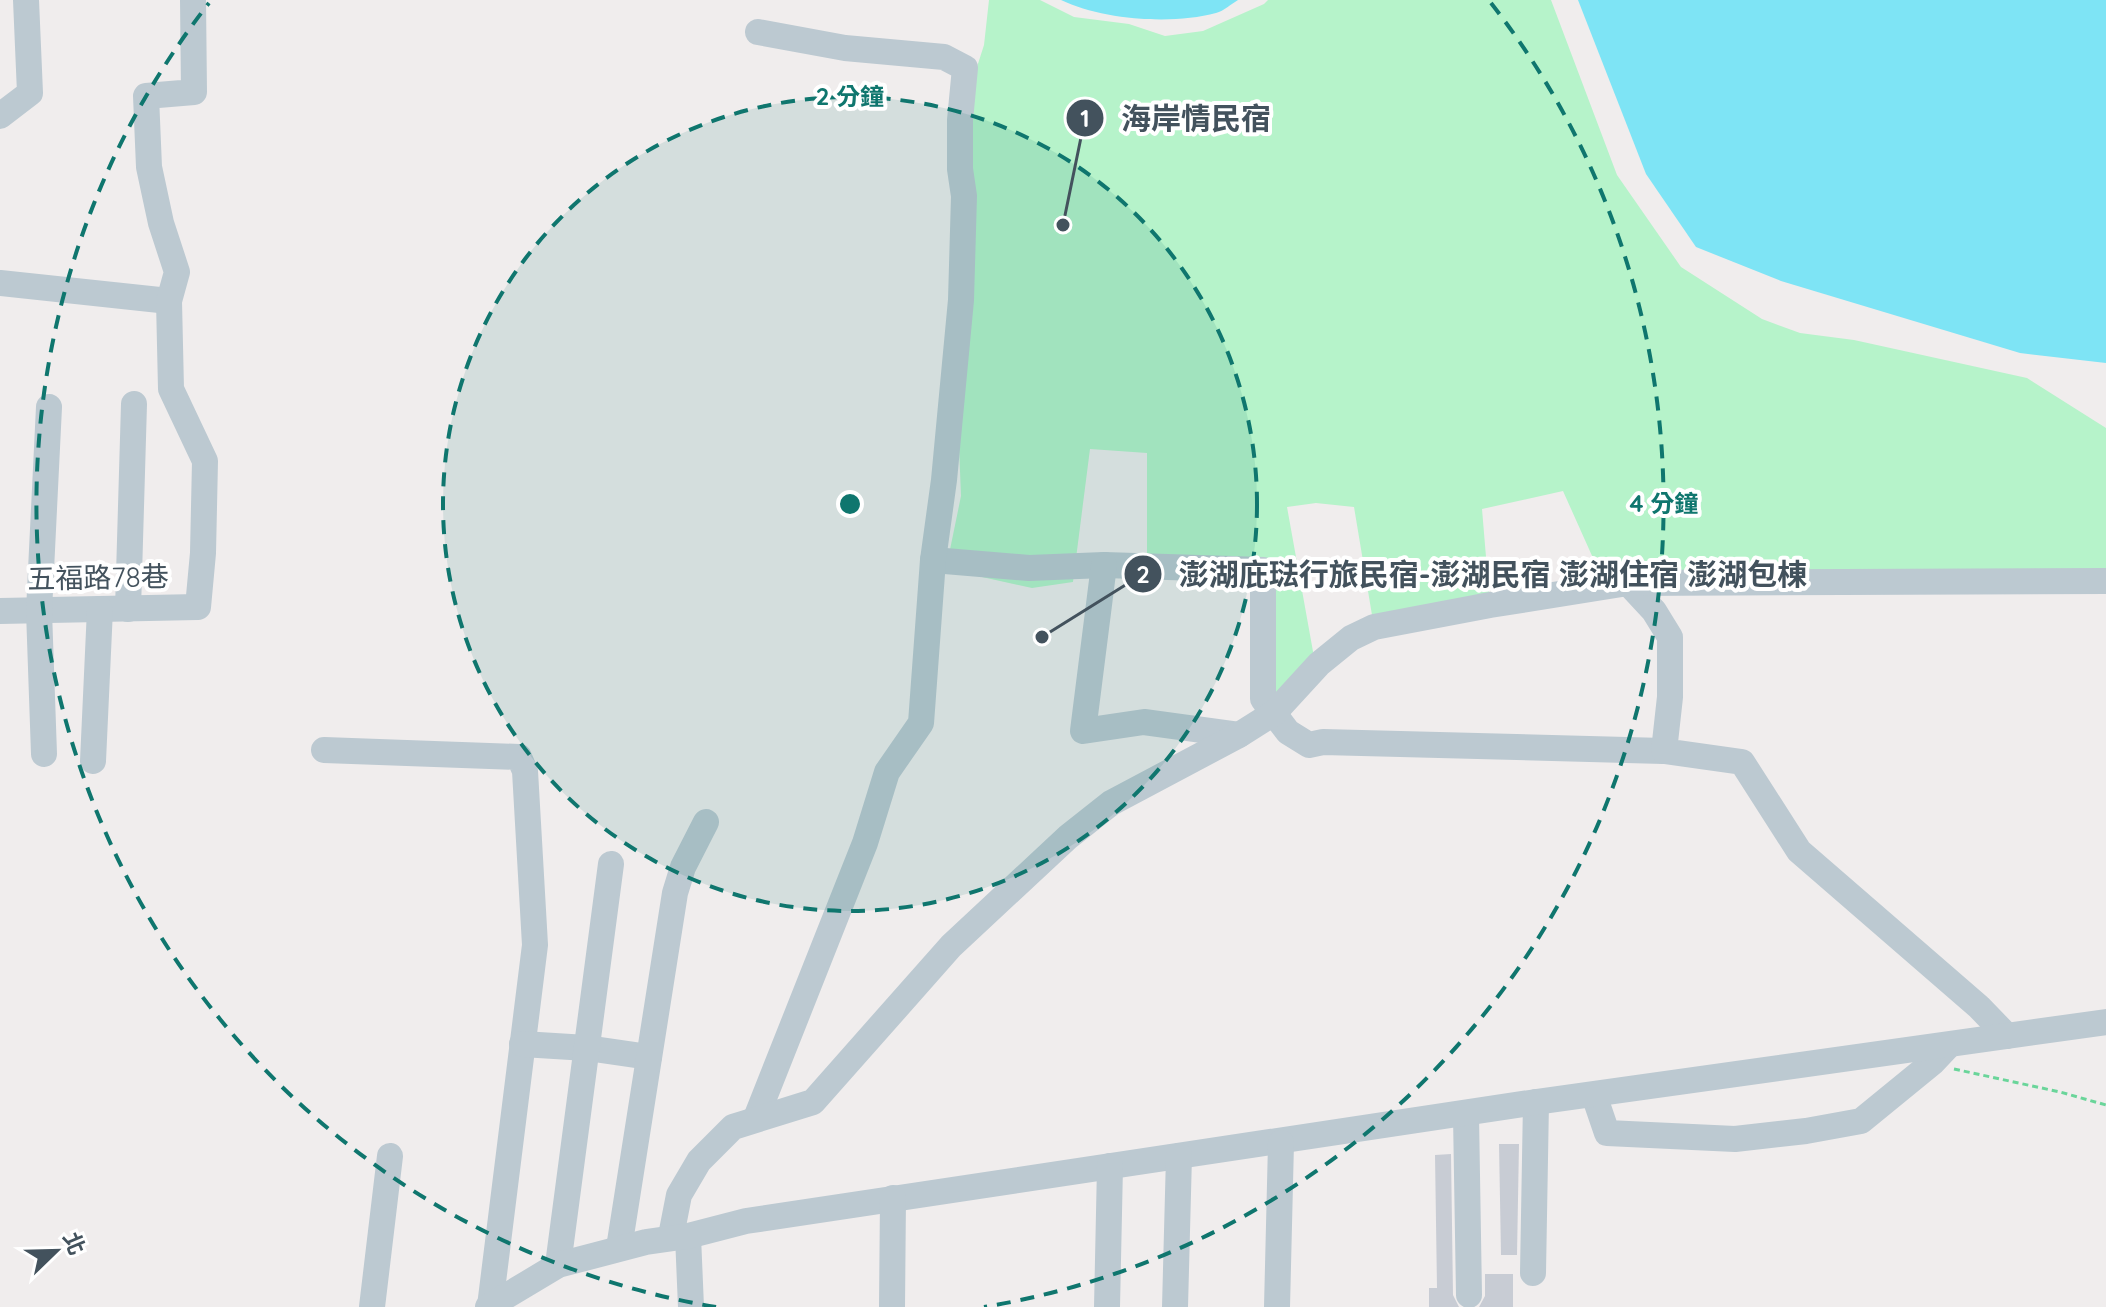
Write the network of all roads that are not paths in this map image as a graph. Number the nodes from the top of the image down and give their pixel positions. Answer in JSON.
{"nodes":[{"id":1,"x":26,"y":0,"type":"edge"},
{"id":2,"x":193,"y":0,"type":"edge"},
{"id":3,"x":758,"y":32,"type":"dead end"},
{"id":4,"x":0,"y":116,"type":"edge"},
{"id":5,"x":0,"y":283,"type":"edge"},
{"id":6,"x":169,"y":301,"type":"junction"},
{"id":7,"x":134,"y":404,"type":"dead end"},
{"id":8,"x":49,"y":407,"type":"dead end"},
{"id":9,"x":933,"y":560,"type":"junction"},
{"id":10,"x":1104,"y":565,"type":"junction"},
{"id":11,"x":2106,"y":581,"type":"edge"},
{"id":12,"x":1628,"y":583,"type":"junction"},
{"id":13,"x":100,"y":609,"type":"junction"},
{"id":14,"x":128,"y":609,"type":"junction"},
{"id":15,"x":0,"y":611,"type":"edge"},
{"id":16,"x":39,"y":611,"type":"junction"},
{"id":17,"x":1274,"y":713,"type":"junction"},
{"id":18,"x":1239,"y":735,"type":"junction"},
{"id":19,"x":324,"y":750,"type":"dead end"},
{"id":20,"x":1664,"y":751,"type":"junction"},
{"id":21,"x":44,"y":754,"type":"dead end"},
{"id":22,"x":93,"y":761,"type":"dead end"},
{"id":23,"x":706,"y":822,"type":"dead end"},
{"id":24,"x":611,"y":864,"type":"dead end"},
{"id":25,"x":2106,"y":1022,"type":"edge"},
{"id":26,"x":2007,"y":1036,"type":"junction"},
{"id":27,"x":522,"y":1044,"type":"junction"},
{"id":28,"x":587,"y":1048,"type":"junction"},
{"id":29,"x":1940,"y":1054,"type":"junction"},
{"id":30,"x":649,"y":1057,"type":"junction"},
{"id":31,"x":1594,"y":1095,"type":"junction"},
{"id":32,"x":1536,"y":1102,"type":"junction"},
{"id":33,"x":1466,"y":1115,"type":"junction"},
{"id":34,"x":756,"y":1118,"type":"junction"},
{"id":35,"x":1281,"y":1143,"type":"junction"},
{"id":36,"x":390,"y":1156,"type":"dead end"},
{"id":37,"x":1179,"y":1156,"type":"junction"},
{"id":38,"x":1110,"y":1166,"type":"junction"},
{"id":39,"x":893,"y":1198,"type":"junction"},
{"id":40,"x":680,"y":1236,"type":"junction"},
{"id":41,"x":619,"y":1248,"type":"junction"},
{"id":42,"x":558,"y":1265,"type":"junction"},
{"id":43,"x":1533,"y":1273,"type":"dead end"},
{"id":44,"x":1469,"y":1295,"type":"dead end"},
{"id":45,"x":489,"y":1306,"type":"edge"},
{"id":46,"x":372,"y":1307,"type":"edge"},
{"id":47,"x":691,"y":1307,"type":"edge"},
{"id":48,"x":892,"y":1307,"type":"edge"},
{"id":49,"x":1107,"y":1307,"type":"edge"},
{"id":50,"x":1175,"y":1307,"type":"edge"},
{"id":51,"x":1277,"y":1307,"type":"edge"}],
"edges":[{"from":1,"to":4,"type":"street"},
{"from":2,"to":6,"type":"street"},
{"from":3,"to":9,"type":"street"},
{"from":5,"to":6,"type":"street"},
{"from":6,"to":14,"type":"street","name":"五福路78巷"},
{"from":7,"to":14,"type":"street"},
{"from":8,"to":16,"type":"street"},
{"from":9,"to":10,"type":"street"},
{"from":9,"to":34,"type":"street"},
{"from":10,"to":17,"type":"street"},
{"from":10,"to":18,"type":"street"},
{"from":11,"to":12,"type":"street"},
{"from":12,"to":17,"type":"street"},
{"from":12,"to":20,"type":"street"},
{"from":13,"to":14,"type":"street","name":"五福路78巷"},
{"from":13,"to":16,"type":"street","name":"五福路78巷"},
{"from":13,"to":22,"type":"street"},
{"from":15,"to":16,"type":"street","name":"五福路78巷"},
{"from":16,"to":21,"type":"street"},
{"from":17,"to":18,"type":"street"},
{"from":17,"to":20,"type":"street"},
{"from":18,"to":34,"type":"street"},
{"from":19,"to":27,"type":"street"},
{"from":20,"to":26,"type":"street"},
{"from":23,"to":30,"type":"street"},
{"from":24,"to":28,"type":"street"},
{"from":25,"to":26,"type":"street"},
{"from":26,"to":29,"type":"street"},
{"from":27,"to":28,"type":"street"},
{"from":27,"to":45,"type":"street"},
{"from":28,"to":30,"type":"street"},
{"from":28,"to":42,"type":"street"},
{"from":29,"to":31,"type":"street"},
{"from":29,"to":31,"type":"street"},
{"from":30,"to":41,"type":"street"},
{"from":31,"to":32,"type":"street"},
{"from":32,"to":33,"type":"street"},
{"from":32,"to":43,"type":"street"},
{"from":33,"to":35,"type":"street"},
{"from":33,"to":44,"type":"street"},
{"from":34,"to":40,"type":"street"},
{"from":35,"to":37,"type":"street"},
{"from":35,"to":51,"type":"street"},
{"from":36,"to":46,"type":"street"},
{"from":37,"to":38,"type":"street"},
{"from":37,"to":50,"type":"street"},
{"from":38,"to":39,"type":"street"},
{"from":38,"to":49,"type":"street"},
{"from":39,"to":40,"type":"street"},
{"from":39,"to":48,"type":"street"},
{"from":40,"to":41,"type":"street"},
{"from":40,"to":47,"type":"street"},
{"from":41,"to":42,"type":"street"},
{"from":42,"to":45,"type":"street"}]}
